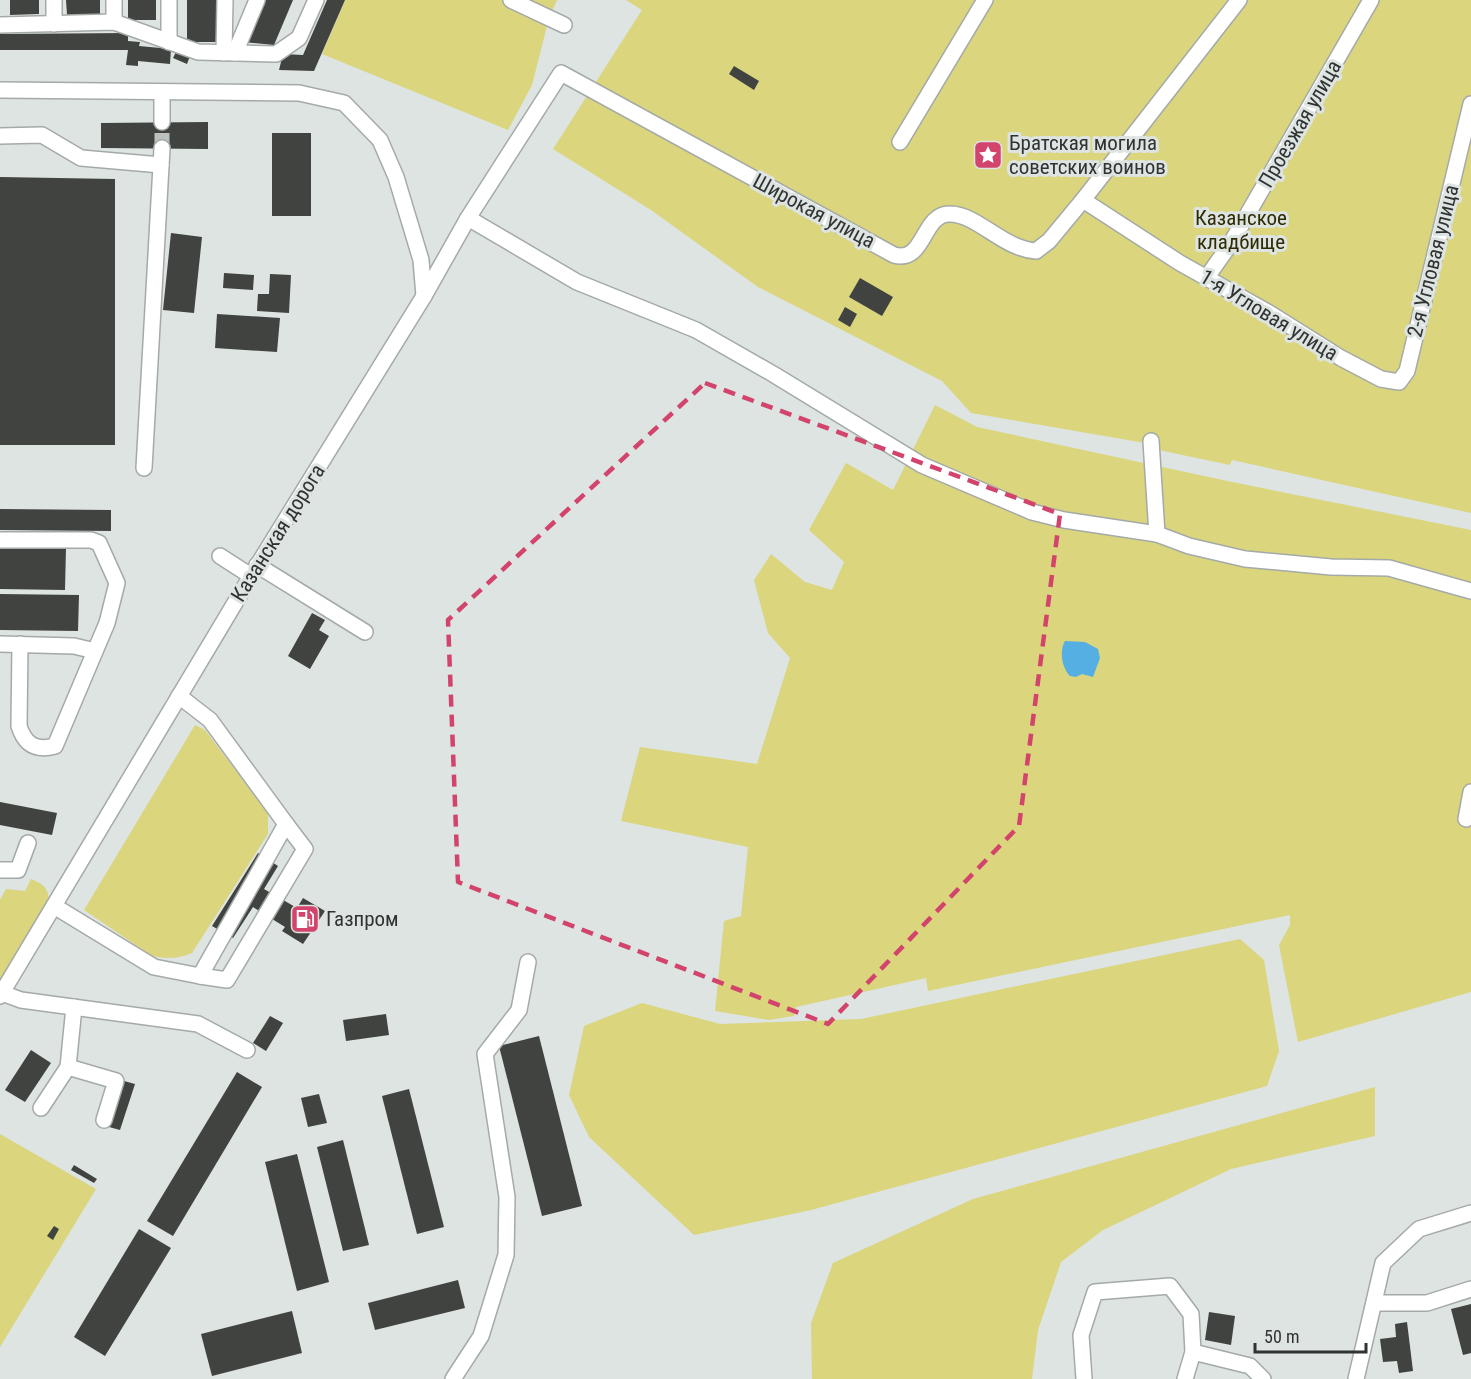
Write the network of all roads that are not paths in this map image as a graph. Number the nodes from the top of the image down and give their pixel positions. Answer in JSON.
{"nodes":[{"id":1,"x":54,"y":0,"type":"edge"},
{"id":2,"x":114,"y":0,"type":"edge"},
{"id":3,"x":170,"y":0,"type":"edge"},
{"id":4,"x":316,"y":0,"type":"edge"},
{"id":5,"x":511,"y":0,"type":"edge"},
{"id":6,"x":985,"y":0,"type":"edge"},
{"id":7,"x":1239,"y":0,"type":"edge"},
{"id":8,"x":1371,"y":0,"type":"edge"},
{"id":9,"x":225,"y":5,"type":"edge"},
{"id":10,"x":254,"y":7,"type":"edge"},
{"id":11,"x":114,"y":22,"type":"junction"},
{"id":12,"x":0,"y":24,"type":"edge"},
{"id":13,"x":54,"y":24,"type":"junction"},
{"id":14,"x":564,"y":25,"type":"dead end"},
{"id":15,"x":169,"y":42,"type":"junction"},
{"id":16,"x":230,"y":53,"type":"junction"},
{"id":17,"x":561,"y":73,"type":"joint"},
{"id":18,"x":0,"y":90,"type":"edge"},
{"id":19,"x":162,"y":92,"type":"junction"},
{"id":20,"x":1471,"y":104,"type":"edge"},
{"id":21,"x":162,"y":122,"type":"tunnel mouth"},
{"id":22,"x":0,"y":136,"type":"edge"},
{"id":23,"x":900,"y":142,"type":"dead end"},
{"id":24,"x":162,"y":148,"type":"tunnel mouth"},
{"id":25,"x":161,"y":165,"type":"junction"},
{"id":26,"x":1083,"y":200,"type":"junction"},
{"id":27,"x":468,"y":218,"type":"junction"},
{"id":28,"x":1207,"y":277,"type":"junction"},
{"id":29,"x":424,"y":296,"type":"junction"},
{"id":30,"x":1399,"y":382,"type":"joint"},
{"id":31,"x":1151,"y":441,"type":"dead end"},
{"id":32,"x":144,"y":468,"type":"dead end"},
{"id":33,"x":1157,"y":534,"type":"junction"},
{"id":34,"x":0,"y":540,"type":"edge"},
{"id":35,"x":219,"y":556,"type":"dead end"},
{"id":36,"x":254,"y":570,"type":"junction"},
{"id":37,"x":1471,"y":591,"type":"edge"},
{"id":38,"x":365,"y":632,"type":"dead end"},
{"id":39,"x":0,"y":644,"type":"edge"},
{"id":40,"x":20,"y":644,"type":"junction"},
{"id":41,"x":95,"y":651,"type":"junction"},
{"id":42,"x":179,"y":696,"type":"junction"},
{"id":43,"x":1471,"y":792,"type":"edge"},
{"id":44,"x":1466,"y":819,"type":"dead end"},
{"id":45,"x":286,"y":824,"type":"junction"},
{"id":46,"x":28,"y":843,"type":"dead end"},
{"id":47,"x":0,"y":870,"type":"edge"},
{"id":48,"x":54,"y":906,"type":"junction"},
{"id":49,"x":528,"y":962,"type":"dead end"},
{"id":50,"x":200,"y":976,"type":"junction"},
{"id":51,"x":1,"y":994,"type":"edge"},
{"id":52,"x":75,"y":1007,"type":"junction"},
{"id":53,"x":247,"y":1050,"type":"dead end"},
{"id":54,"x":68,"y":1067,"type":"junction"},
{"id":55,"x":41,"y":1108,"type":"dead end"},
{"id":56,"x":104,"y":1120,"type":"dead end"},
{"id":57,"x":1471,"y":1213,"type":"edge"},
{"id":58,"x":1471,"y":1289,"type":"edge"},
{"id":59,"x":1374,"y":1303,"type":"junction"},
{"id":60,"x":1193,"y":1352,"type":"junction"},
{"id":61,"x":1362,"y":1378,"type":"edge"},
{"id":62,"x":453,"y":1379,"type":"edge"},
{"id":63,"x":1084,"y":1379,"type":"edge"},
{"id":64,"x":1185,"y":1379,"type":"edge"},
{"id":65,"x":1263,"y":1379,"type":"edge"}],
"edges":[{"from":1,"to":13,"type":"street"},
{"from":2,"to":11,"type":"street"},
{"from":3,"to":15,"type":"street"},
{"from":4,"to":16,"type":"street"},
{"from":5,"to":14,"type":"street"},
{"from":6,"to":23,"type":"street"},
{"from":7,"to":26,"type":"street"},
{"from":8,"to":28,"type":"street","name":"Проезжая улица"},
{"from":9,"to":10,"type":"street"},
{"from":9,"to":16,"type":"street"},
{"from":10,"to":16,"type":"street"},
{"from":11,"to":13,"type":"street"},
{"from":11,"to":15,"type":"street"},
{"from":12,"to":13,"type":"street"},
{"from":15,"to":16,"type":"street"},
{"from":17,"to":26,"type":"street","name":"Широкая улица"},
{"from":17,"to":27,"type":"street","name":"Казанская дорога"},
{"from":18,"to":19,"type":"street"},
{"from":19,"to":21,"type":"street"},
{"from":19,"to":29,"type":"street"},
{"from":20,"to":30,"type":"street","name":"2-я Угловая улица"},
{"from":22,"to":25,"type":"street"},
{"from":24,"to":25,"type":"street"},
{"from":25,"to":32,"type":"street"},
{"from":26,"to":28,"type":"street","name":"1-я Угловая улица"},
{"from":27,"to":29,"type":"street","name":"Казанская дорога"},
{"from":27,"to":33,"type":"street"},
{"from":28,"to":30,"type":"street","name":"1-я Угловая улица"},
{"from":29,"to":36,"type":"street","name":"Казанская дорога"},
{"from":31,"to":33,"type":"street"},
{"from":33,"to":37,"type":"street"},
{"from":34,"to":41,"type":"street"},
{"from":35,"to":36,"type":"street"},
{"from":36,"to":38,"type":"street"},
{"from":36,"to":42,"type":"street","name":"Казанская дорога"},
{"from":39,"to":40,"type":"street"},
{"from":40,"to":41,"type":"street"},
{"from":40,"to":41,"type":"street"},
{"from":42,"to":45,"type":"street"},
{"from":42,"to":48,"type":"street","name":"Казанская дорога"},
{"from":43,"to":44,"type":"street"},
{"from":45,"to":50,"type":"street"},
{"from":45,"to":50,"type":"street"},
{"from":46,"to":47,"type":"street"},
{"from":48,"to":50,"type":"street"},
{"from":48,"to":51,"type":"street","name":"Казанская дорога"},
{"from":49,"to":62,"type":"street"},
{"from":51,"to":52,"type":"street"},
{"from":52,"to":53,"type":"street"},
{"from":52,"to":54,"type":"street"},
{"from":54,"to":55,"type":"street"},
{"from":54,"to":56,"type":"street"},
{"from":57,"to":59,"type":"street"},
{"from":58,"to":59,"type":"street"},
{"from":59,"to":61,"type":"street"},
{"from":60,"to":63,"type":"street"},
{"from":60,"to":64,"type":"street"},
{"from":60,"to":65,"type":"street"}]}
